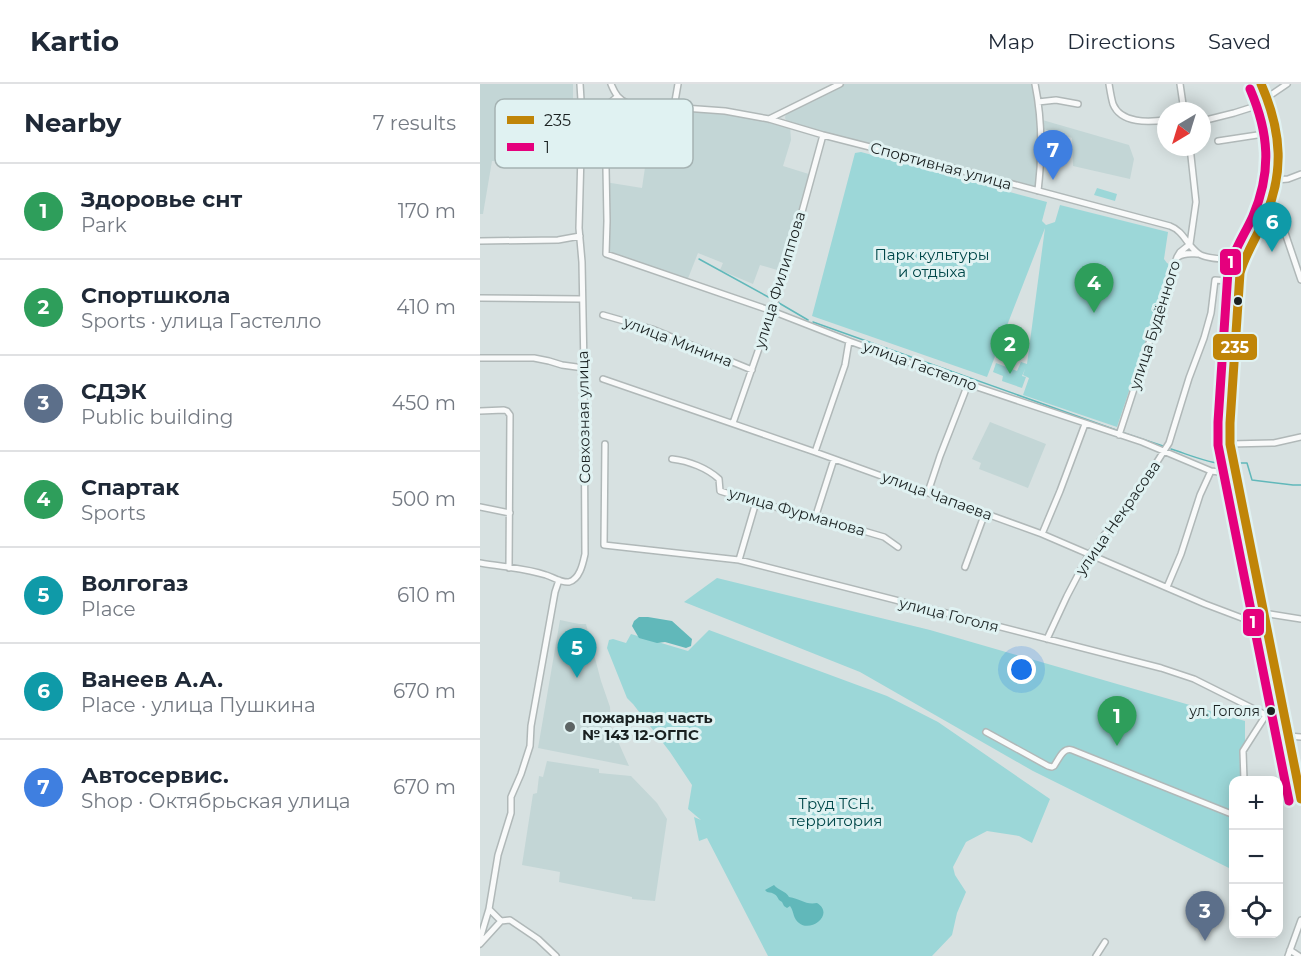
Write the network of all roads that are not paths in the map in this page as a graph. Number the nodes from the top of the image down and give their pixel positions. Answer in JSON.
{"nodes":[{"id":1,"x":580,"y":84,"type":"edge"},
{"id":2,"x":611,"y":84,"type":"edge"},
{"id":3,"x":678,"y":84,"type":"edge"},
{"id":4,"x":840,"y":84,"type":"edge"},
{"id":5,"x":1035,"y":84,"type":"edge"},
{"id":6,"x":1109,"y":84,"type":"edge"},
{"id":7,"x":1180,"y":84,"type":"edge"},
{"id":8,"x":1261,"y":84,"type":"edge"},
{"id":9,"x":1287,"y":84,"type":"edge"},
{"id":10,"x":617,"y":97,"type":"junction"},
{"id":11,"x":1267,"y":97,"type":"junction"},
{"id":12,"x":581,"y":99,"type":"edge"},
{"id":13,"x":614,"y":99,"type":"edge"},
{"id":14,"x":620,"y":99,"type":"edge"},
{"id":15,"x":675,"y":99,"type":"edge"},
{"id":16,"x":1038,"y":102,"type":"junction"},
{"id":17,"x":1183,"y":102,"type":"edge"},
{"id":18,"x":1078,"y":104,"type":"dead end"},
{"id":19,"x":693,"y":108,"type":"edge"},
{"id":20,"x":786,"y":112,"type":"junction"},
{"id":21,"x":769,"y":119,"type":"junction"},
{"id":22,"x":1211,"y":119,"type":"edge"},
{"id":23,"x":1157,"y":121,"type":"edge"},
{"id":24,"x":790,"y":125,"type":"junction"},
{"id":25,"x":1277,"y":132,"type":"junction"},
{"id":26,"x":823,"y":135,"type":"junction"},
{"id":27,"x":1218,"y":141,"type":"dead end"},
{"id":28,"x":1191,"y":156,"type":"edge"},
{"id":29,"x":580,"y":168,"type":"edge"},
{"id":30,"x":606,"y":168,"type":"edge"},
{"id":31,"x":1301,"y":174,"type":"edge"},
{"id":32,"x":1276,"y":180,"type":"junction"},
{"id":33,"x":1038,"y":191,"type":"junction"},
{"id":34,"x":1269,"y":209,"type":"junction"},
{"id":35,"x":1194,"y":221,"type":"junction"},
{"id":36,"x":1179,"y":230,"type":"junction"},
{"id":37,"x":580,"y":236,"type":"junction"},
{"id":38,"x":480,"y":241,"type":"edge"},
{"id":39,"x":1190,"y":244,"type":"junction"},
{"id":40,"x":1199,"y":254,"type":"junction"},
{"id":41,"x":1177,"y":257,"type":"junction"},
{"id":42,"x":1243,"y":261,"type":"junction"},
{"id":43,"x":1301,"y":280,"type":"edge"},
{"id":44,"x":1240,"y":282,"type":"junction"},
{"id":45,"x":480,"y":298,"type":"edge"},
{"id":46,"x":581,"y":299,"type":"junction"},
{"id":47,"x":772,"y":311,"type":"junction"},
{"id":48,"x":603,"y":315,"type":"dead end"},
{"id":49,"x":849,"y":341,"type":"junction"},
{"id":50,"x":480,"y":358,"type":"edge"},
{"id":51,"x":584,"y":368,"type":"junction"},
{"id":52,"x":752,"y":370,"type":"junction"},
{"id":53,"x":603,"y":379,"type":"dead end"},
{"id":54,"x":968,"y":384,"type":"junction"},
{"id":55,"x":480,"y":411,"type":"edge"},
{"id":56,"x":733,"y":423,"type":"junction"},
{"id":57,"x":1085,"y":424,"type":"junction"},
{"id":58,"x":1119,"y":435,"type":"junction"},
{"id":59,"x":1301,"y":437,"type":"edge"},
{"id":60,"x":605,"y":444,"type":"dead end"},
{"id":61,"x":1230,"y":444,"type":"junction"},
{"id":62,"x":1165,"y":451,"type":"junction"},
{"id":63,"x":814,"y":452,"type":"junction"},
{"id":64,"x":672,"y":459,"type":"dead end"},
{"id":65,"x":834,"y":459,"type":"junction"},
{"id":66,"x":1211,"y":471,"type":"junction"},
{"id":67,"x":1236,"y":474,"type":"junction"},
{"id":68,"x":928,"y":492,"type":"junction"},
{"id":69,"x":756,"y":502,"type":"junction"},
{"id":70,"x":480,"y":507,"type":"edge"},
{"id":71,"x":510,"y":513,"type":"junction"},
{"id":72,"x":986,"y":513,"type":"junction"},
{"id":73,"x":816,"y":515,"type":"junction"},
{"id":74,"x":1042,"y":534,"type":"junction"},
{"id":75,"x":898,"y":547,"type":"dead end"},
{"id":76,"x":1089,"y":554,"type":"junction"},
{"id":77,"x":739,"y":560,"type":"junction"},
{"id":78,"x":480,"y":563,"type":"edge"},
{"id":79,"x":965,"y":567,"type":"dead end"},
{"id":80,"x":509,"y":568,"type":"junction"},
{"id":81,"x":559,"y":580,"type":"junction"},
{"id":82,"x":1167,"y":587,"type":"junction"},
{"id":83,"x":1263,"y":613,"type":"junction"},
{"id":84,"x":1301,"y":619,"type":"edge"},
{"id":85,"x":1266,"y":624,"type":"junction"},
{"id":86,"x":1047,"y":639,"type":"junction"},
{"id":87,"x":1266,"y":715,"type":"junction"},
{"id":88,"x":1284,"y":717,"type":"junction"},
{"id":89,"x":986,"y":732,"type":"dead end"},
{"id":90,"x":1288,"y":736,"type":"junction"},
{"id":91,"x":1301,"y":737,"type":"edge"},
{"id":92,"x":1244,"y":776,"type":"edge"},
{"id":93,"x":1301,"y":799,"type":"edge"},
{"id":94,"x":1229,"y":812,"type":"edge"},
{"id":95,"x":489,"y":909,"type":"junction"},
{"id":96,"x":1301,"y":920,"type":"edge"},
{"id":97,"x":501,"y":921,"type":"junction"},
{"id":98,"x":480,"y":942,"type":"edge"},
{"id":99,"x":1105,"y":942,"type":"dead end"},
{"id":100,"x":1289,"y":953,"type":"edge"},
{"id":101,"x":556,"y":956,"type":"edge"},
{"id":102,"x":1096,"y":956,"type":"edge"},
{"id":103,"x":1299,"y":956,"type":"edge"}],
"edges":[{"from":1,"to":12,"type":"street","name":"Совхозная улица"},
{"from":2,"to":10,"type":"street"},
{"from":3,"to":15,"type":"street"},
{"from":4,"to":20,"type":"street"},
{"from":5,"to":16,"type":"street"},
{"from":6,"to":23,"type":"street"},
{"from":7,"to":17,"type":"street"},
{"from":8,"to":11,"type":"street"},
{"from":9,"to":11,"type":"street"},
{"from":10,"to":13,"type":"street","name":"улица Гастелло"},
{"from":10,"to":14,"type":"street","name":"Спортивная улица"},
{"from":11,"to":22,"type":"street"},
{"from":11,"to":25,"type":"street"},
{"from":16,"to":18,"type":"street"},
{"from":16,"to":33,"type":"street"},
{"from":19,"to":21,"type":"street","name":"Спортивная улица"},
{"from":20,"to":21,"type":"street"},
{"from":20,"to":24,"type":"street"},
{"from":21,"to":24,"type":"street","name":"Спортивная улица"},
{"from":24,"to":26,"type":"street","name":"Спортивная улица"},
{"from":25,"to":27,"type":"street"},
{"from":25,"to":32,"type":"street"},
{"from":26,"to":33,"type":"street","name":"Спортивная улица"},
{"from":26,"to":47,"type":"street","name":"улица Филиппова"},
{"from":28,"to":35,"type":"street","name":"улица Будённого"},
{"from":29,"to":37,"type":"street","name":"Совхозная улица"},
{"from":30,"to":47,"type":"street","name":"улица Гастелло"},
{"from":31,"to":32,"type":"street"},
{"from":32,"to":34,"type":"street"},
{"from":33,"to":36,"type":"street","name":"Спортивная улица"},
{"from":34,"to":42,"type":"street"},
{"from":34,"to":43,"type":"street"},
{"from":35,"to":36,"type":"street"},
{"from":35,"to":39,"type":"street","name":"улица Будённого"},
{"from":36,"to":39,"type":"street"},
{"from":37,"to":38,"type":"street"},
{"from":37,"to":46,"type":"street","name":"Совхозная улица"},
{"from":39,"to":40,"type":"street"},
{"from":39,"to":41,"type":"street","name":"улица Будённого"},
{"from":40,"to":41,"type":"street"},
{"from":40,"to":42,"type":"street"},
{"from":41,"to":58,"type":"street","name":"улица Будённого"},
{"from":42,"to":44,"type":"street"},
{"from":44,"to":61,"type":"street"},
{"from":44,"to":62,"type":"street","name":"улица Некрасова"},
{"from":45,"to":46,"type":"street"},
{"from":46,"to":51,"type":"street","name":"Совхозная улица"},
{"from":47,"to":49,"type":"street","name":"улица Гастелло"},
{"from":47,"to":52,"type":"street","name":"улица Филиппова"},
{"from":48,"to":52,"type":"street","name":"улица Минина"},
{"from":49,"to":54,"type":"street","name":"улица Гастелло"},
{"from":49,"to":63,"type":"street"},
{"from":50,"to":51,"type":"street"},
{"from":51,"to":81,"type":"street","name":"Совхозная улица"},
{"from":52,"to":56,"type":"street","name":"улица Филиппова"},
{"from":53,"to":56,"type":"street","name":"улица Чапаева"},
{"from":54,"to":57,"type":"street","name":"улица Гастелло"},
{"from":54,"to":68,"type":"street"},
{"from":55,"to":71,"type":"street"},
{"from":56,"to":63,"type":"street","name":"улица Чапаева"},
{"from":57,"to":58,"type":"street","name":"улица Гастелло"},
{"from":57,"to":74,"type":"street"},
{"from":58,"to":62,"type":"street","name":"улица Гастелло"},
{"from":59,"to":61,"type":"street"},
{"from":60,"to":77,"type":"street","name":"улица Гоголя"},
{"from":61,"to":67,"type":"street"},
{"from":62,"to":66,"type":"street","name":"улица Гастелло"},
{"from":62,"to":76,"type":"street","name":"улица Некрасова"},
{"from":63,"to":65,"type":"street","name":"улица Чапаева"},
{"from":64,"to":69,"type":"street","name":"улица Фурманова"},
{"from":65,"to":68,"type":"street","name":"улица Чапаева"},
{"from":65,"to":73,"type":"street"},
{"from":66,"to":67,"type":"street","name":"улица Гастелло"},
{"from":66,"to":82,"type":"street"},
{"from":67,"to":83,"type":"street"},
{"from":68,"to":72,"type":"street","name":"улица Чапаева"},
{"from":69,"to":73,"type":"street","name":"улица Фурманова"},
{"from":69,"to":77,"type":"street"},
{"from":70,"to":71,"type":"street"},
{"from":71,"to":80,"type":"street"},
{"from":72,"to":74,"type":"street","name":"улица Чапаева"},
{"from":72,"to":79,"type":"street"},
{"from":73,"to":75,"type":"street","name":"улица Фурманова"},
{"from":74,"to":76,"type":"street","name":"улица Чапаева"},
{"from":76,"to":82,"type":"street","name":"улица Чапаева"},
{"from":76,"to":86,"type":"street","name":"улица Некрасова"},
{"from":77,"to":86,"type":"street","name":"улица Гоголя"},
{"from":78,"to":80,"type":"street"},
{"from":80,"to":81,"type":"street"},
{"from":81,"to":95,"type":"street"},
{"from":82,"to":85,"type":"street","name":"улица Чапаева"},
{"from":83,"to":84,"type":"street"},
{"from":83,"to":85,"type":"street"},
{"from":85,"to":88,"type":"street"},
{"from":86,"to":87,"type":"street","name":"улица Гоголя"},
{"from":87,"to":88,"type":"street","name":"улица Гоголя"},
{"from":87,"to":92,"type":"street"},
{"from":88,"to":90,"type":"street"},
{"from":89,"to":94,"type":"street"},
{"from":90,"to":91,"type":"street"},
{"from":90,"to":93,"type":"street"},
{"from":95,"to":97,"type":"street"},
{"from":95,"to":98,"type":"street"},
{"from":96,"to":100,"type":"street"},
{"from":97,"to":98,"type":"street"},
{"from":97,"to":101,"type":"street"},
{"from":99,"to":102,"type":"street"},
{"from":100,"to":103,"type":"street"}]}
